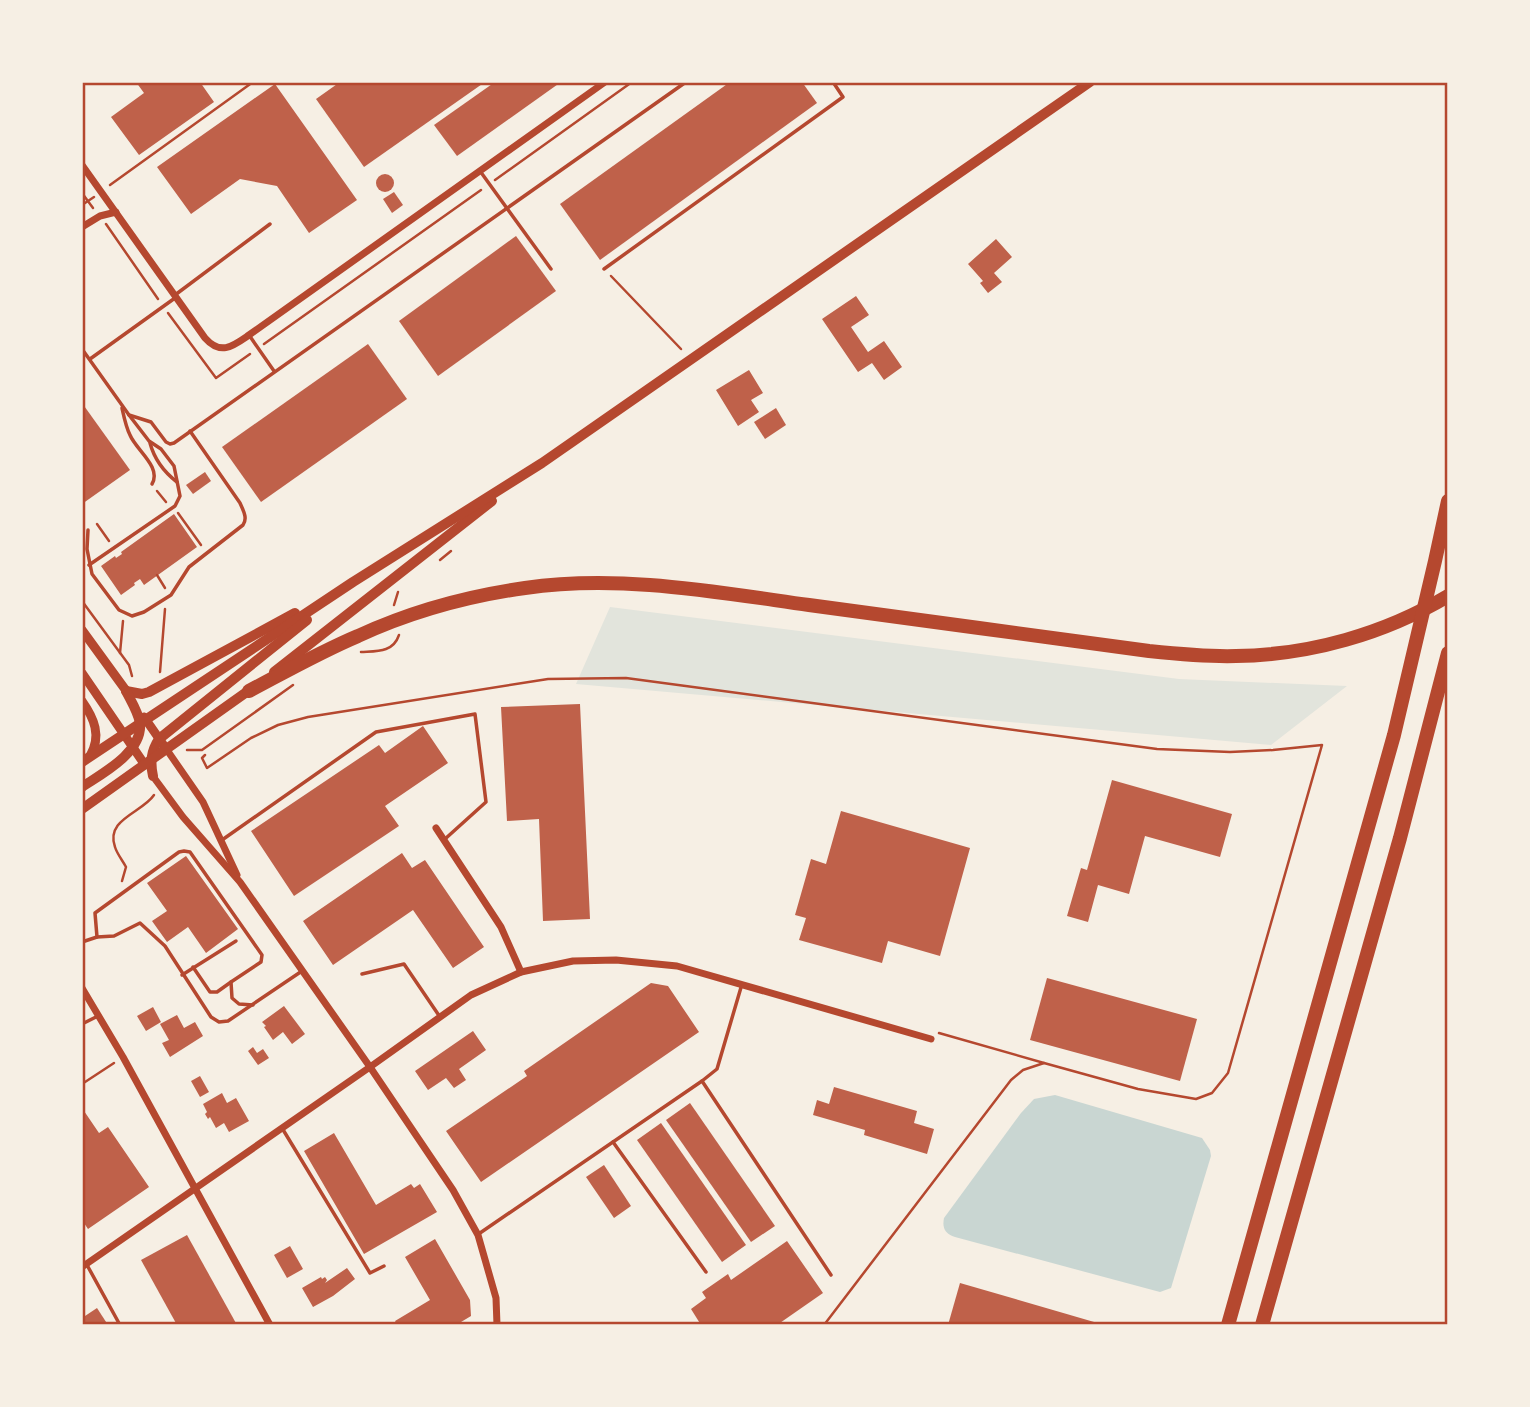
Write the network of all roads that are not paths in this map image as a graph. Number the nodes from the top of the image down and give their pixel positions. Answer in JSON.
{"nodes":[{"id":1,"x":605,"y":82,"type":"edge"},
{"id":2,"x":686,"y":82,"type":"edge"},
{"id":3,"x":832,"y":82,"type":"edge"},
{"id":4,"x":1090,"y":82,"type":"edge"},
{"id":5,"x":82,"y":165,"type":"edge"},
{"id":6,"x":480,"y":171,"type":"junction"},
{"id":7,"x":506,"y":208,"type":"junction"},
{"id":8,"x":116,"y":212,"type":"junction"},
{"id":9,"x":271,"y":225,"type":"dead end"},
{"id":10,"x":82,"y":227,"type":"edge"},
{"id":11,"x":604,"y":269,"type":"road end"},
{"id":12,"x":551,"y":270,"type":"dead end"},
{"id":13,"x":176,"y":296,"type":"junction"},
{"id":14,"x":249,"y":335,"type":"junction"},
{"id":15,"x":82,"y":349,"type":"edge"},
{"id":16,"x":90,"y":359,"type":"junction"},
{"id":17,"x":274,"y":372,"type":"junction"},
{"id":18,"x":120,"y":402,"type":"junction"},
{"id":19,"x":129,"y":415,"type":"junction"},
{"id":20,"x":190,"y":431,"type":"junction"},
{"id":21,"x":149,"y":441,"type":"junction"},
{"id":22,"x":541,"y":463,"type":"junction"},
{"id":23,"x":178,"y":483,"type":"junction"},
{"id":24,"x":152,"y":484,"type":"road end"},
{"id":25,"x":1448,"y":501,"type":"edge"},
{"id":26,"x":88,"y":530,"type":"dead end"},
{"id":27,"x":89,"y":565,"type":"junction"},
{"id":28,"x":353,"y":582,"type":"junction"},
{"id":29,"x":1448,"y":596,"type":"edge"},
{"id":30,"x":82,"y":629,"type":"edge"},
{"id":31,"x":1448,"y":653,"type":"edge"},
{"id":32,"x":82,"y":673,"type":"edge"},
{"id":33,"x":127,"y":691,"type":"junction"},
{"id":34,"x":249,"y":691,"type":"junction"},
{"id":35,"x":82,"y":701,"type":"edge"},
{"id":36,"x":143,"y":721,"type":"junction"},
{"id":37,"x":124,"y":734,"type":"junction"},
{"id":38,"x":159,"y":739,"type":"junction"},
{"id":39,"x":134,"y":748,"type":"junction"},
{"id":40,"x":167,"y":750,"type":"junction"},
{"id":41,"x":86,"y":760,"type":"edge"},
{"id":42,"x":148,"y":763,"type":"junction"},
{"id":43,"x":153,"y":776,"type":"joint"},
{"id":44,"x":82,"y":788,"type":"edge"},
{"id":45,"x":82,"y":809,"type":"edge"},
{"id":46,"x":436,"y":828,"type":"dead end"},
{"id":47,"x":444,"y":840,"type":"junction"},
{"id":48,"x":221,"y":841,"type":"junction"},
{"id":49,"x":240,"y":882,"type":"junction"},
{"id":50,"x":97,"y":937,"type":"junction"},
{"id":51,"x":236,"y":941,"type":"dead end"},
{"id":52,"x":82,"y":942,"type":"edge"},
{"id":53,"x":193,"y":967,"type":"junction"},
{"id":54,"x":303,"y":971,"type":"junction"},
{"id":55,"x":521,"y":972,"type":"junction"},
{"id":56,"x":362,"y":974,"type":"dead end"},
{"id":57,"x":182,"y":975,"type":"junction"},
{"id":58,"x":231,"y":982,"type":"junction"},
{"id":59,"x":742,"y":984,"type":"junction"},
{"id":60,"x":82,"y":988,"type":"edge"},
{"id":61,"x":253,"y":1005,"type":"junction"},
{"id":62,"x":98,"y":1016,"type":"junction"},
{"id":63,"x":440,"y":1017,"type":"junction"},
{"id":64,"x":82,"y":1024,"type":"edge"},
{"id":65,"x":931,"y":1039,"type":"road end"},
{"id":66,"x":370,"y":1067,"type":"junction"},
{"id":67,"x":702,"y":1081,"type":"junction"},
{"id":68,"x":282,"y":1128,"type":"junction"},
{"id":69,"x":613,"y":1142,"type":"junction"},
{"id":70,"x":195,"y":1189,"type":"junction"},
{"id":71,"x":478,"y":1235,"type":"junction"},
{"id":72,"x":84,"y":1265,"type":"edge"},
{"id":73,"x":384,"y":1266,"type":"dead end"},
{"id":74,"x":706,"y":1272,"type":"dead end"},
{"id":75,"x":831,"y":1275,"type":"dead end"},
{"id":76,"x":120,"y":1325,"type":"edge"},
{"id":77,"x":270,"y":1325,"type":"edge"},
{"id":78,"x":497,"y":1325,"type":"edge"},
{"id":79,"x":1228,"y":1325,"type":"edge"},
{"id":80,"x":1262,"y":1325,"type":"edge"}],
"edges":[{"from":1,"to":6,"type":"street"},
{"from":2,"to":7,"type":"lane"},
{"from":3,"to":11,"type":"lane"},
{"from":4,"to":22,"type":"main road"},
{"from":5,"to":8,"type":"street"},
{"from":6,"to":7,"type":"lane"},
{"from":6,"to":14,"type":"street"},
{"from":7,"to":12,"type":"lane"},
{"from":7,"to":17,"type":"lane"},
{"from":8,"to":10,"type":"street"},
{"from":8,"to":13,"type":"street"},
{"from":9,"to":13,"type":"lane"},
{"from":13,"to":14,"type":"street"},
{"from":13,"to":16,"type":"lane"},
{"from":14,"to":17,"type":"lane"},
{"from":15,"to":16,"type":"lane"},
{"from":16,"to":18,"type":"lane"},
{"from":17,"to":20,"type":"lane"},
{"from":18,"to":19,"type":"lane"},
{"from":18,"to":24,"type":"lane"},
{"from":19,"to":20,"type":"lane"},
{"from":19,"to":21,"type":"lane"},
{"from":20,"to":27,"type":"lane"},
{"from":21,"to":23,"type":"lane"},
{"from":21,"to":23,"type":"lane"},
{"from":22,"to":28,"type":"main road"},
{"from":22,"to":34,"type":"main road"},
{"from":23,"to":27,"type":"lane"},
{"from":25,"to":79,"type":"highway"},
{"from":26,"to":27,"type":"lane"},
{"from":28,"to":33,"type":"main road"},
{"from":28,"to":36,"type":"main road"},
{"from":28,"to":38,"type":"main road"},
{"from":29,"to":34,"type":"highway"},
{"from":30,"to":33,"type":"street"},
{"from":31,"to":80,"type":"highway"},
{"from":32,"to":37,"type":"street"},
{"from":33,"to":36,"type":"main road"},
{"from":34,"to":40,"type":"main road"},
{"from":35,"to":41,"type":"street"},
{"from":36,"to":37,"type":"main road"},
{"from":36,"to":38,"type":"street"},
{"from":36,"to":39,"type":"main road"},
{"from":37,"to":39,"type":"street"},
{"from":37,"to":41,"type":"main road"},
{"from":38,"to":40,"type":"street"},
{"from":38,"to":42,"type":"main road"},
{"from":39,"to":42,"type":"street"},
{"from":39,"to":44,"type":"main road"},
{"from":40,"to":42,"type":"main road"},
{"from":40,"to":48,"type":"street"},
{"from":42,"to":43,"type":"main road"},
{"from":42,"to":45,"type":"main road"},
{"from":43,"to":49,"type":"street"},
{"from":46,"to":47,"type":"street"},
{"from":47,"to":48,"type":"lane"},
{"from":47,"to":55,"type":"street"},
{"from":48,"to":49,"type":"street"},
{"from":49,"to":54,"type":"street"},
{"from":50,"to":52,"type":"lane"},
{"from":50,"to":57,"type":"lane"},
{"from":50,"to":58,"type":"lane"},
{"from":51,"to":53,"type":"lane"},
{"from":53,"to":57,"type":"lane"},
{"from":53,"to":58,"type":"lane"},
{"from":54,"to":61,"type":"lane"},
{"from":54,"to":66,"type":"street"},
{"from":55,"to":59,"type":"street"},
{"from":55,"to":63,"type":"street"},
{"from":56,"to":63,"type":"lane"},
{"from":57,"to":61,"type":"lane"},
{"from":58,"to":61,"type":"lane"},
{"from":59,"to":65,"type":"street"},
{"from":59,"to":67,"type":"lane"},
{"from":60,"to":62,"type":"street"},
{"from":62,"to":64,"type":"lane"},
{"from":62,"to":70,"type":"street"},
{"from":63,"to":66,"type":"street"},
{"from":66,"to":68,"type":"street"},
{"from":66,"to":71,"type":"street"},
{"from":67,"to":69,"type":"lane"},
{"from":67,"to":75,"type":"lane"},
{"from":68,"to":70,"type":"street"},
{"from":68,"to":73,"type":"lane"},
{"from":69,"to":71,"type":"lane"},
{"from":69,"to":74,"type":"lane"},
{"from":70,"to":72,"type":"street"},
{"from":70,"to":77,"type":"street"},
{"from":71,"to":78,"type":"street"},
{"from":72,"to":76,"type":"lane"}]}
